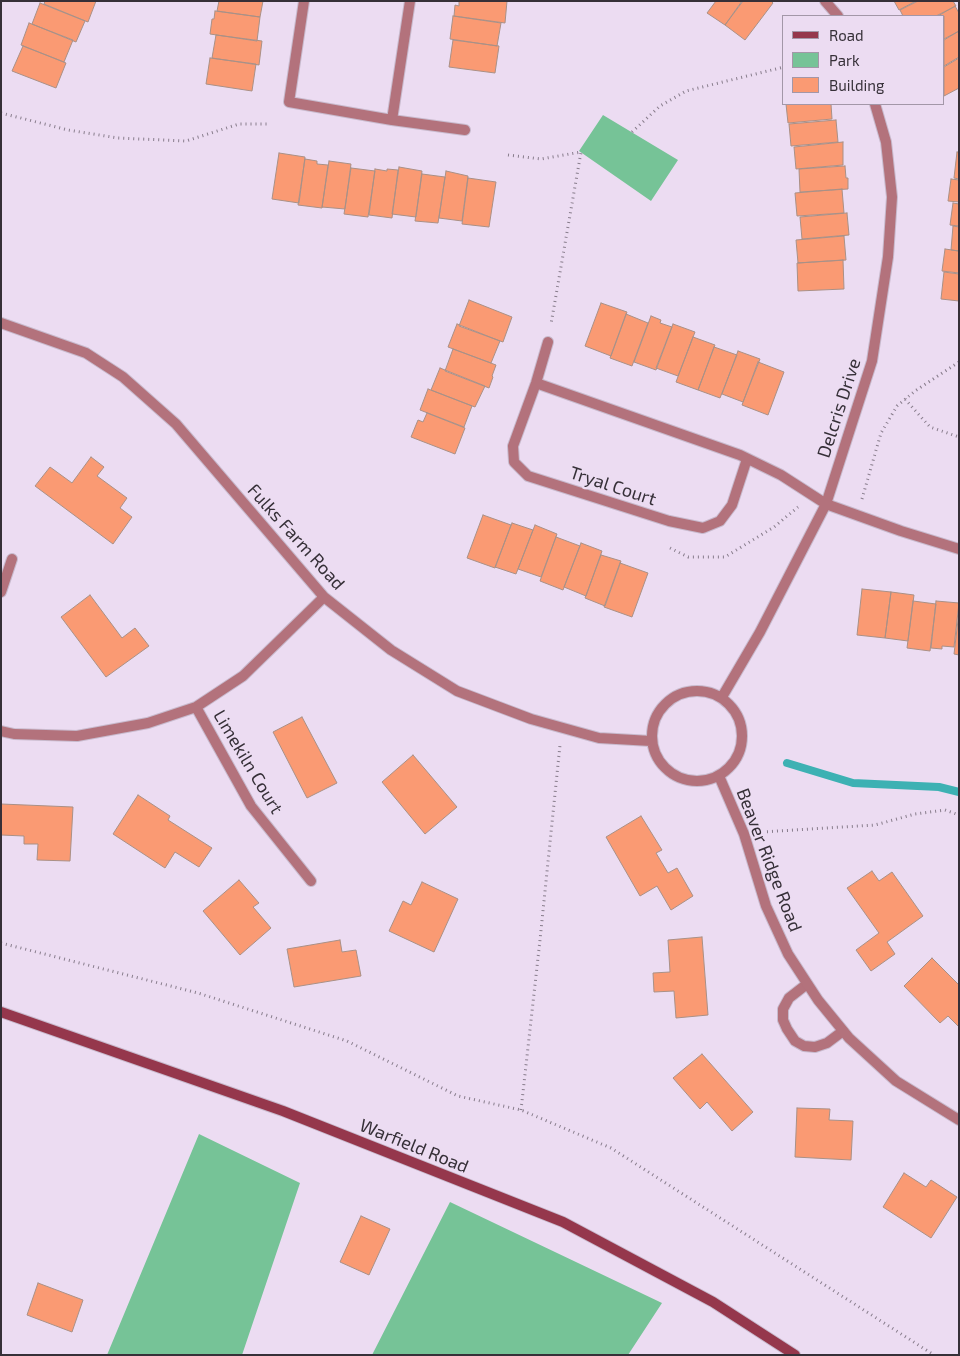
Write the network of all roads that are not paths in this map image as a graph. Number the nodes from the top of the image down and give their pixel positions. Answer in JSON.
{"nodes":[{"id":1,"x":304,"y":1,"type":"edge"},
{"id":2,"x":410,"y":1,"type":"edge"},
{"id":3,"x":825,"y":1,"type":"edge"},
{"id":4,"x":837,"y":15,"type":"edge"},
{"id":5,"x":875,"y":105,"type":"edge"},
{"id":6,"x":392,"y":120,"type":"junction"},
{"id":7,"x":465,"y":130,"type":"dead end"},
{"id":8,"x":1,"y":324,"type":"edge"},
{"id":9,"x":548,"y":342,"type":"road end"},
{"id":10,"x":536,"y":383,"type":"junction"},
{"id":11,"x":747,"y":459,"type":"junction"},
{"id":12,"x":826,"y":504,"type":"junction"},
{"id":13,"x":959,"y":548,"type":"edge"},
{"id":14,"x":12,"y":559,"type":"dead end"},
{"id":15,"x":1,"y":592,"type":"edge"},
{"id":16,"x":324,"y":597,"type":"junction"},
{"id":17,"x":722,"y":697,"type":"junction"},
{"id":18,"x":196,"y":707,"type":"junction"},
{"id":19,"x":1,"y":731,"type":"edge"},
{"id":20,"x":651,"y":741,"type":"junction"},
{"id":21,"x":719,"y":776,"type":"junction"},
{"id":22,"x":311,"y":881,"type":"dead end"},
{"id":23,"x":808,"y":984,"type":"junction"},
{"id":24,"x":1,"y":1012,"type":"edge"},
{"id":25,"x":843,"y":1031,"type":"junction"},
{"id":26,"x":959,"y":1120,"type":"edge"},
{"id":27,"x":795,"y":1355,"type":"edge"}],
"edges":[{"from":1,"to":6,"type":"street"},
{"from":2,"to":6,"type":"street"},
{"from":3,"to":4,"type":"street"},
{"from":5,"to":12,"type":"street","name":"Delcris Drive"},
{"from":6,"to":7,"type":"street"},
{"from":8,"to":16,"type":"street","name":"Fulks Farm Road"},
{"from":9,"to":10,"type":"street","name":"Tryal Court"},
{"from":10,"to":11,"type":"street"},
{"from":10,"to":11,"type":"street","name":"Tryal Court"},
{"from":11,"to":12,"type":"street"},
{"from":12,"to":13,"type":"street"},
{"from":12,"to":17,"type":"street","name":"Delcris Drive"},
{"from":14,"to":15,"type":"street"},
{"from":16,"to":18,"type":"street"},
{"from":16,"to":20,"type":"street","name":"Fulks Farm Road"},
{"from":17,"to":20,"type":"street"},
{"from":17,"to":21,"type":"street"},
{"from":18,"to":19,"type":"street"},
{"from":18,"to":22,"type":"street","name":"Limekiln Court"},
{"from":20,"to":21,"type":"street"},
{"from":21,"to":23,"type":"street","name":"Beaver Ridge Road"},
{"from":23,"to":25,"type":"street","name":"Beaver Ridge Road"},
{"from":23,"to":25,"type":"street"},
{"from":24,"to":27,"type":"street","name":"Warfield Road"},
{"from":25,"to":26,"type":"street","name":"Beaver Ridge Road"}]}
